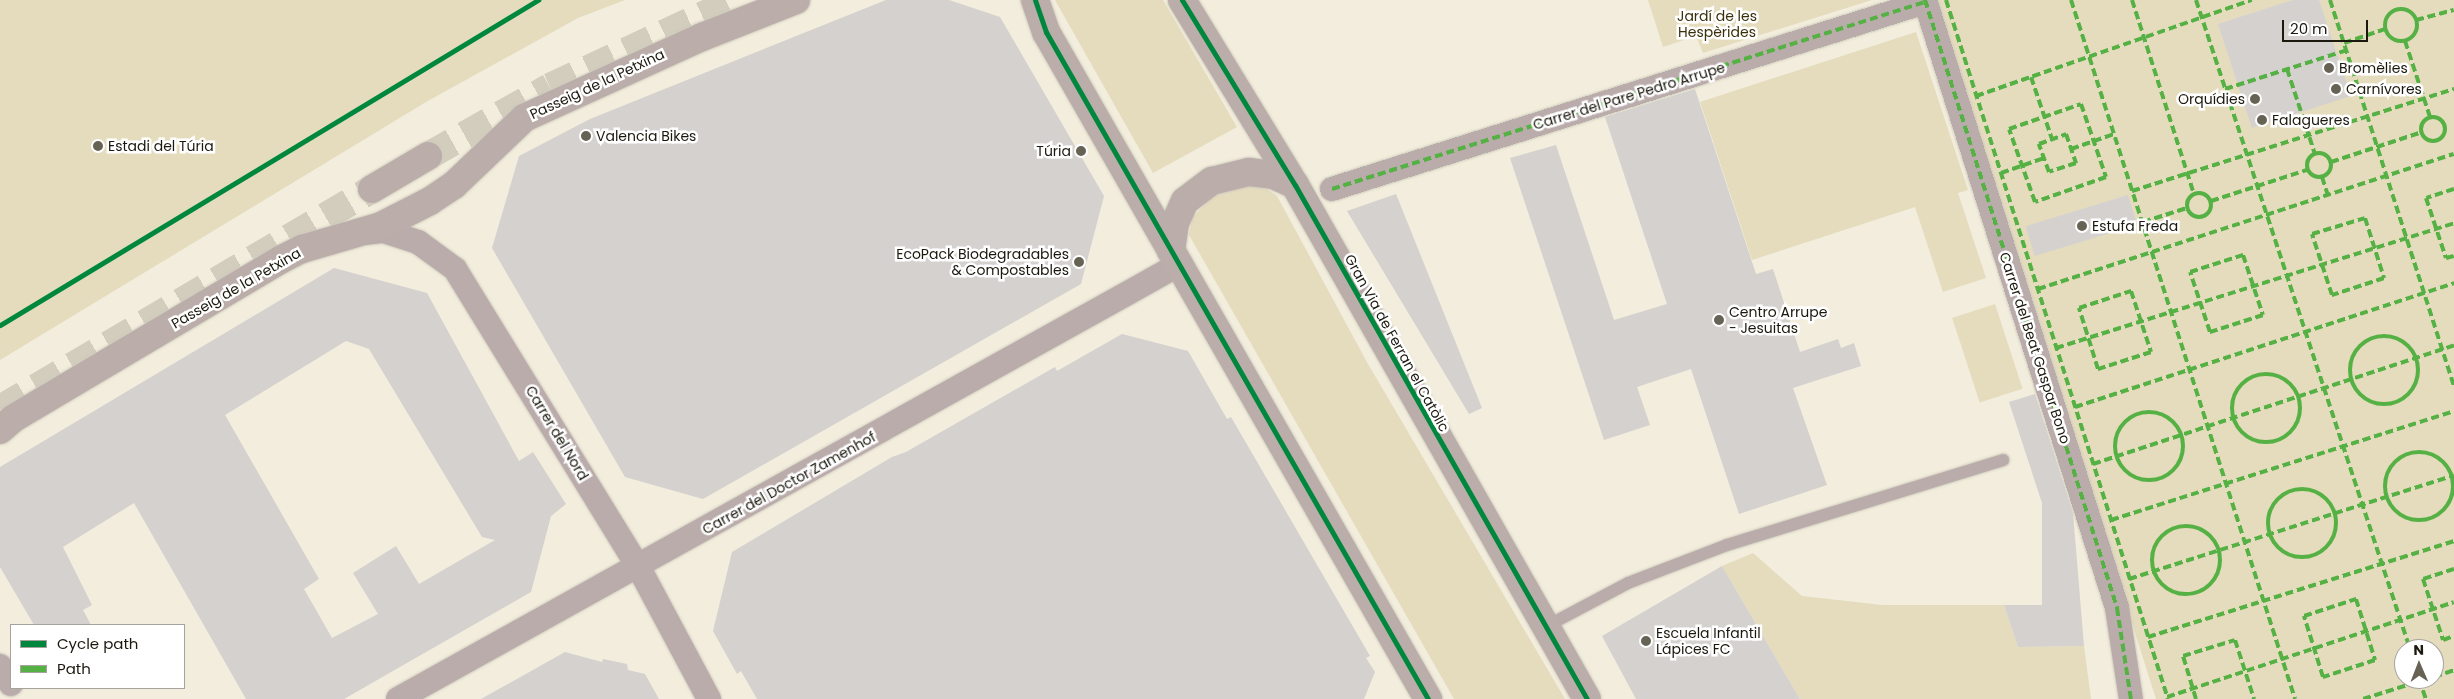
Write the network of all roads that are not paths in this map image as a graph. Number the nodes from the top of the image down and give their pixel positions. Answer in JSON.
{"nodes":[{"id":1,"x":796,"y":0,"type":"edge"},
{"id":2,"x":1035,"y":0,"type":"edge"},
{"id":3,"x":1182,"y":0,"type":"edge"},
{"id":4,"x":1925,"y":1,"type":"edge"},
{"id":5,"x":428,"y":156,"type":"tunnel mouth"},
{"id":6,"x":1295,"y":185,"type":"junction"},
{"id":7,"x":372,"y":189,"type":"tunnel mouth"},
{"id":8,"x":1332,"y":189,"type":"dead end"},
{"id":9,"x":353,"y":234,"type":"junction"},
{"id":10,"x":1175,"y":258,"type":"junction"},
{"id":11,"x":0,"y":430,"type":"edge"},
{"id":12,"x":2003,"y":460,"type":"dead end"},
{"id":13,"x":639,"y":568,"type":"junction"},
{"id":14,"x":1545,"y":627,"type":"junction"},
{"id":15,"x":0,"y":666,"type":"edge"},
{"id":16,"x":10,"y":682,"type":"edge"},
{"id":17,"x":398,"y":699,"type":"edge"},
{"id":18,"x":709,"y":699,"type":"edge"},
{"id":19,"x":1428,"y":699,"type":"edge"},
{"id":20,"x":1587,"y":699,"type":"edge"},
{"id":21,"x":2131,"y":699,"type":"edge"}],
"edges":[{"from":1,"to":9,"type":"main road","name":"Passeig de la Petxina"},
{"from":2,"to":10,"type":"main road"},
{"from":3,"to":6,"type":"main road","name":"Gran Via de Ferran el Catòlic"},
{"from":4,"to":8,"type":"street","name":"Carrer del Pare Pedro Arrupe"},
{"from":4,"to":21,"type":"street","name":"Carrer del Beat Gaspar Bono"},
{"from":5,"to":7,"type":"main road"},
{"from":6,"to":10,"type":"main road"},
{"from":6,"to":14,"type":"main road","name":"Gran Via de Ferran el Catòlic"},
{"from":9,"to":11,"type":"main road","name":"Passeig de la Petxina"},
{"from":9,"to":13,"type":"street","name":"Carrer del Nord"},
{"from":10,"to":13,"type":"street","name":"Carrer del Doctor Zamenhof"},
{"from":10,"to":19,"type":"main road"},
{"from":12,"to":14,"type":"lane"},
{"from":13,"to":17,"type":"street","name":"Carrer del Doctor Zamenhof"},
{"from":13,"to":18,"type":"street","name":"Carrer del Nord"},
{"from":14,"to":20,"type":"main road","name":"Gran Via de Ferran el Catòlic"},
{"from":15,"to":16,"type":"street"}]}
